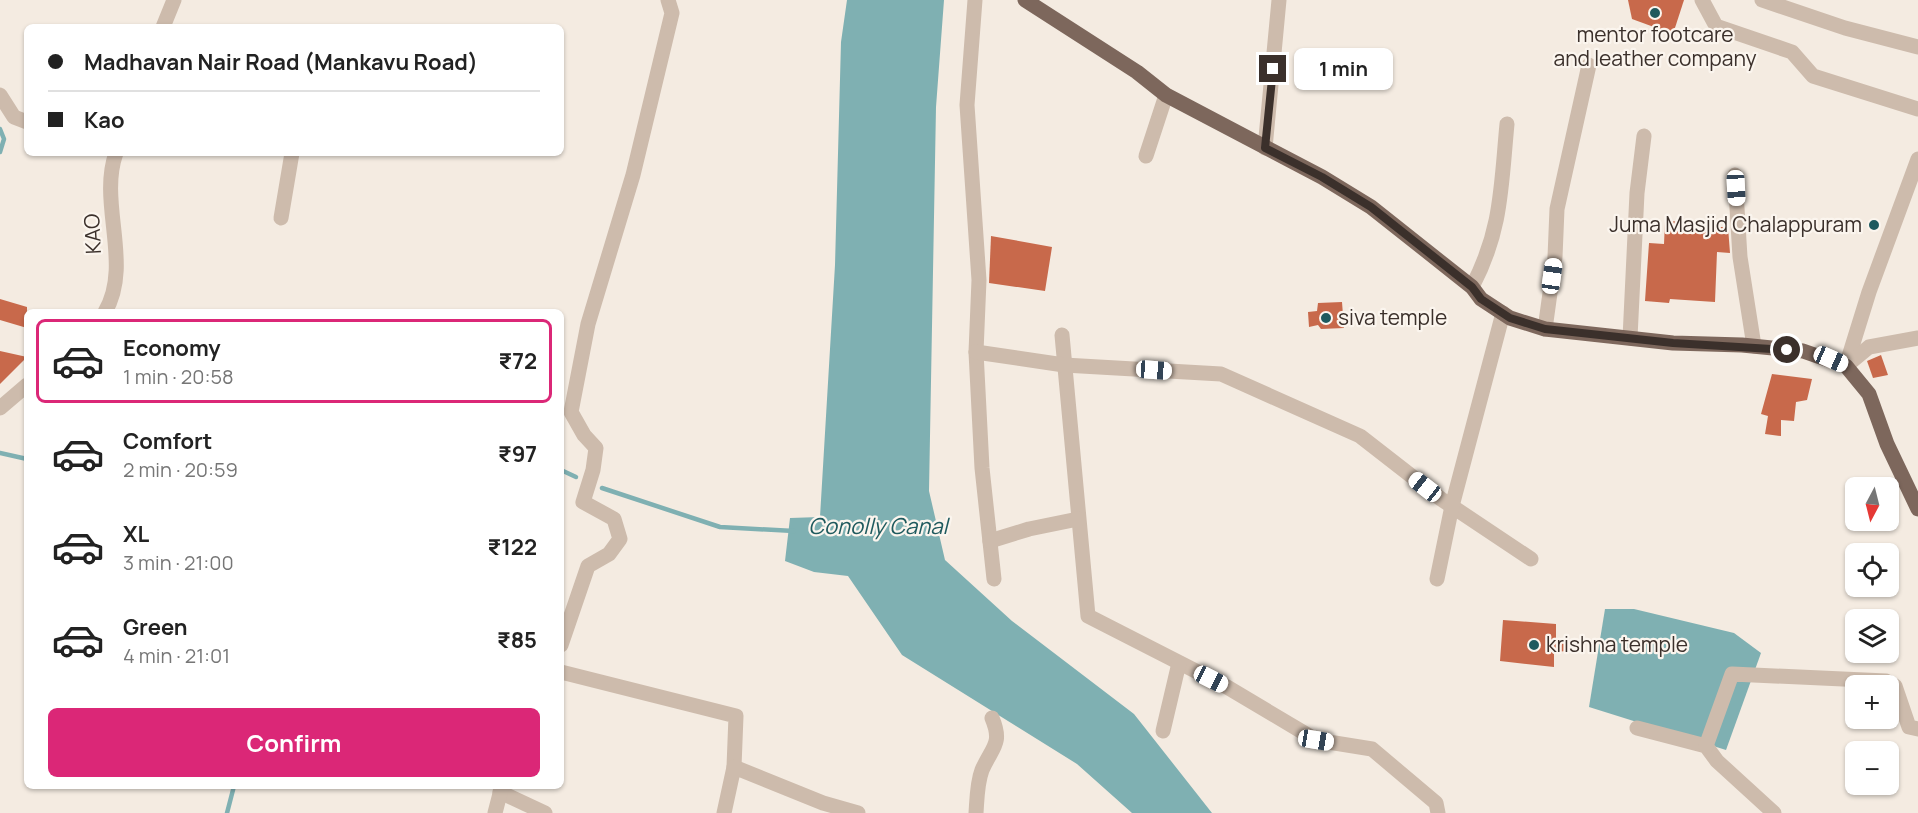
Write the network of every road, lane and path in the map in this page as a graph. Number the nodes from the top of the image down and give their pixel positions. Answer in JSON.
{"nodes":[{"id":1,"x":174,"y":0,"type":"edge"},
{"id":2,"x":668,"y":0,"type":"edge"},
{"id":3,"x":975,"y":0,"type":"edge"},
{"id":4,"x":1025,"y":0,"type":"edge"},
{"id":5,"x":1279,"y":0,"type":"edge"},
{"id":6,"x":1702,"y":0,"type":"edge"},
{"id":7,"x":1762,"y":0,"type":"edge"},
{"id":8,"x":164,"y":24,"type":"edge"},
{"id":9,"x":1918,"y":47,"type":"edge"},
{"id":10,"x":1589,"y":65,"type":"dead end"},
{"id":11,"x":0,"y":94,"type":"edge"},
{"id":12,"x":1166,"y":95,"type":"junction"},
{"id":13,"x":1918,"y":109,"type":"edge"},
{"id":14,"x":24,"y":121,"type":"edge"},
{"id":15,"x":1507,"y":124,"type":"dead end"},
{"id":16,"x":1644,"y":136,"type":"dead end"},
{"id":17,"x":1265,"y":148,"type":"junction"},
{"id":18,"x":116,"y":156,"type":"edge"},
{"id":19,"x":291,"y":156,"type":"edge"},
{"id":20,"x":1146,"y":156,"type":"dead end"},
{"id":21,"x":1918,"y":159,"type":"edge"},
{"id":22,"x":1735,"y":175,"type":"dead end"},
{"id":23,"x":1914,"y":185,"type":"edge"},
{"id":24,"x":281,"y":218,"type":"dead end"},
{"id":25,"x":1472,"y":287,"type":"junction"},
{"id":26,"x":107,"y":309,"type":"edge"},
{"id":27,"x":1503,"y":313,"type":"junction"},
{"id":28,"x":1545,"y":329,"type":"junction"},
{"id":29,"x":1062,"y":335,"type":"dead end"},
{"id":30,"x":1630,"y":338,"type":"junction"},
{"id":31,"x":1918,"y":338,"type":"edge"},
{"id":32,"x":1754,"y":346,"type":"junction"},
{"id":33,"x":976,"y":352,"type":"junction"},
{"id":34,"x":1064,"y":365,"type":"junction"},
{"id":35,"x":1846,"y":366,"type":"junction"},
{"id":36,"x":567,"y":387,"type":"edge"},
{"id":37,"x":24,"y":388,"type":"edge"},
{"id":38,"x":0,"y":408,"type":"edge"},
{"id":39,"x":1452,"y":506,"type":"junction"},
{"id":40,"x":1918,"y":509,"type":"edge"},
{"id":41,"x":1078,"y":519,"type":"junction"},
{"id":42,"x":990,"y":541,"type":"junction"},
{"id":43,"x":1531,"y":559,"type":"dead end"},
{"id":44,"x":994,"y":579,"type":"dead end"},
{"id":45,"x":1437,"y":579,"type":"dead end"},
{"id":46,"x":564,"y":636,"type":"edge"},
{"id":47,"x":1179,"y":663,"type":"junction"},
{"id":48,"x":564,"y":673,"type":"edge"},
{"id":49,"x":992,"y":718,"type":"dead end"},
{"id":50,"x":1637,"y":728,"type":"dead end"},
{"id":51,"x":1918,"y":729,"type":"edge"},
{"id":52,"x":1162,"y":731,"type":"dead end"},
{"id":53,"x":1706,"y":746,"type":"junction"},
{"id":54,"x":734,"y":767,"type":"junction"},
{"id":55,"x":501,"y":789,"type":"edge"},
{"id":56,"x":495,"y":813,"type":"edge"},
{"id":57,"x":545,"y":813,"type":"edge"},
{"id":58,"x":724,"y":813,"type":"edge"},
{"id":59,"x":858,"y":813,"type":"edge"},
{"id":60,"x":976,"y":813,"type":"edge"},
{"id":61,"x":1438,"y":813,"type":"edge"},
{"id":62,"x":1774,"y":813,"type":"edge"}],
"edges":[{"from":1,"to":8,"type":"street"},
{"from":2,"to":36,"type":"street"},
{"from":3,"to":33,"type":"street"},
{"from":4,"to":12,"type":"main road"},
{"from":5,"to":17,"type":"street"},
{"from":6,"to":13,"type":"street"},
{"from":7,"to":9,"type":"street"},
{"from":10,"to":28,"type":"street"},
{"from":11,"to":14,"type":"street"},
{"from":12,"to":17,"type":"main road"},
{"from":12,"to":20,"type":"street"},
{"from":15,"to":25,"type":"street"},
{"from":16,"to":30,"type":"street"},
{"from":17,"to":25,"type":"main road"},
{"from":18,"to":26,"type":"street","name":"KAO"},
{"from":19,"to":24,"type":"street"},
{"from":21,"to":23,"type":"street"},
{"from":22,"to":32,"type":"street"},
{"from":23,"to":35,"type":"street"},
{"from":25,"to":27,"type":"main road"},
{"from":27,"to":28,"type":"main road"},
{"from":27,"to":39,"type":"street"},
{"from":28,"to":30,"type":"main road"},
{"from":29,"to":34,"type":"street"},
{"from":30,"to":32,"type":"main road"},
{"from":31,"to":35,"type":"street"},
{"from":32,"to":35,"type":"main road"},
{"from":33,"to":34,"type":"street"},
{"from":33,"to":42,"type":"street"},
{"from":34,"to":39,"type":"street"},
{"from":34,"to":41,"type":"street"},
{"from":35,"to":40,"type":"main road"},
{"from":36,"to":46,"type":"street"},
{"from":37,"to":38,"type":"street"},
{"from":39,"to":43,"type":"street"},
{"from":39,"to":45,"type":"street"},
{"from":41,"to":42,"type":"street"},
{"from":41,"to":47,"type":"street"},
{"from":42,"to":44,"type":"street"},
{"from":47,"to":52,"type":"street"},
{"from":47,"to":61,"type":"street"},
{"from":48,"to":54,"type":"street"},
{"from":49,"to":60,"type":"street"},
{"from":50,"to":53,"type":"street"},
{"from":51,"to":53,"type":"street"},
{"from":53,"to":62,"type":"street"},
{"from":54,"to":58,"type":"street"},
{"from":54,"to":59,"type":"street"},
{"from":55,"to":56,"type":"street"},
{"from":55,"to":57,"type":"street"}]}
